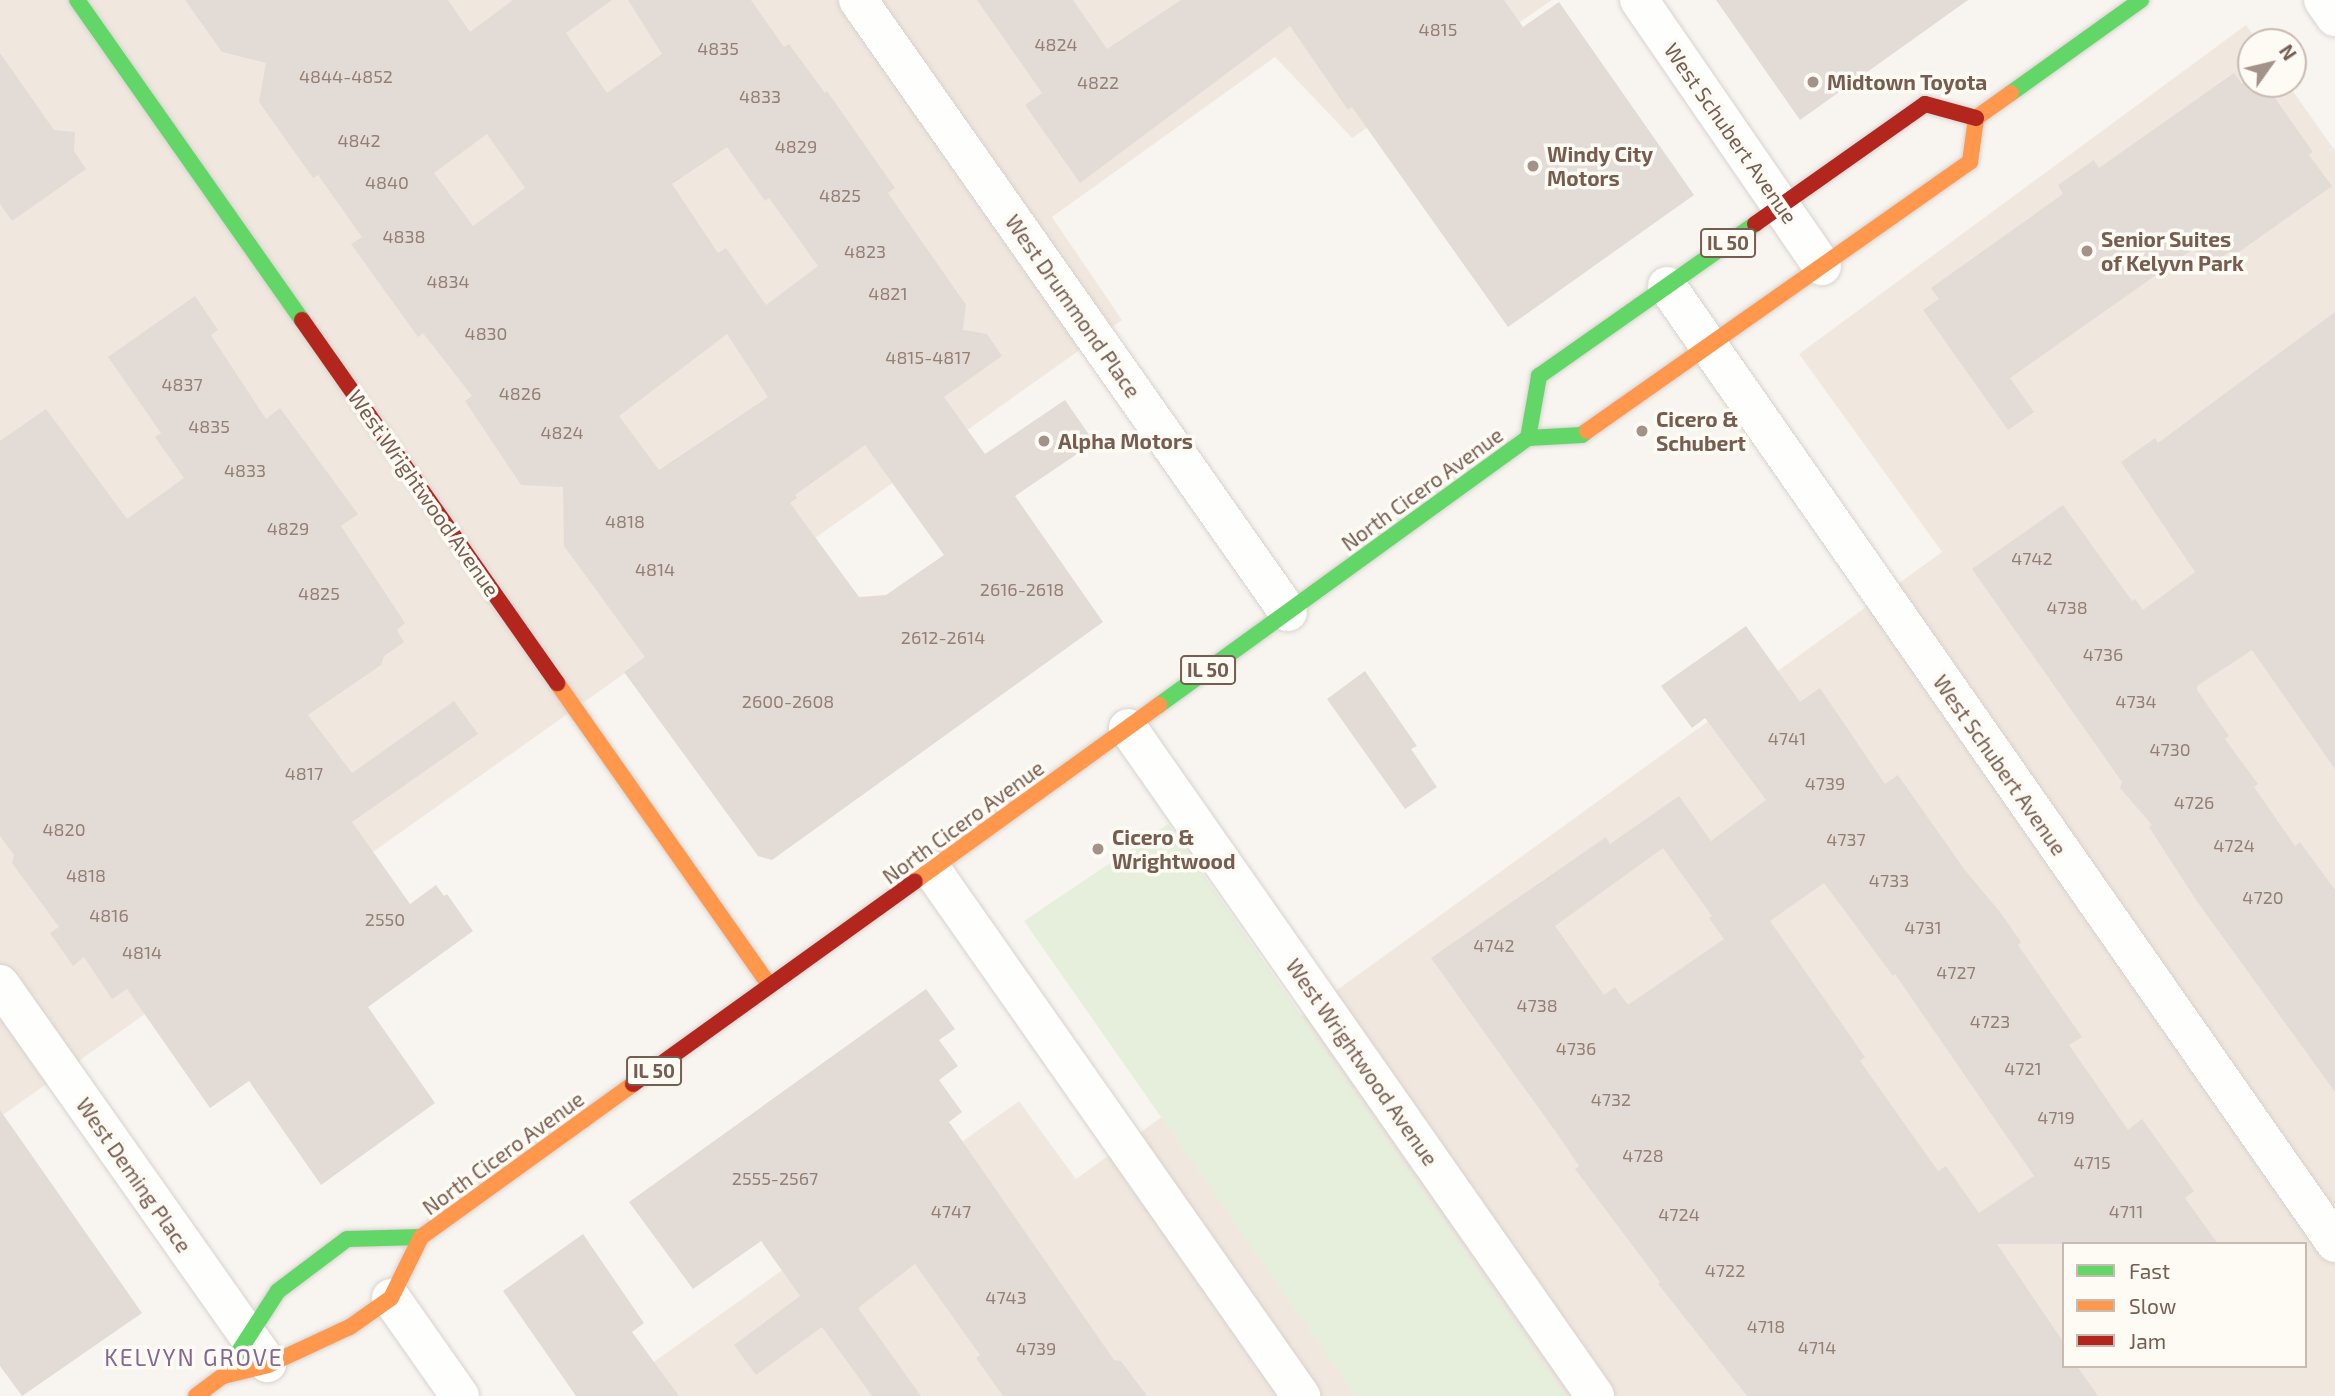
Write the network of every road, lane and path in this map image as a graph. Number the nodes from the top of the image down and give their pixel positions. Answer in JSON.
{"nodes":[{"id":1,"x":77,"y":0,"type":"edge"},
{"id":2,"x":858,"y":0,"type":"edge"},
{"id":3,"x":1639,"y":0,"type":"edge"},
{"id":4,"x":2141,"y":0,"type":"edge"},
{"id":5,"x":2323,"y":0,"type":"edge"},
{"id":6,"x":2335,"y":17,"type":"edge"},
{"id":7,"x":1976,"y":118,"type":"junction"},
{"id":8,"x":1782,"y":204,"type":"junction"},
{"id":9,"x":1822,"y":266,"type":"junction"},
{"id":10,"x":1667,"y":286,"type":"junction"},
{"id":11,"x":1708,"y":347,"type":"junction"},
{"id":12,"x":1528,"y":438,"type":"junction"},
{"id":13,"x":1288,"y":611,"type":"junction"},
{"id":14,"x":1128,"y":728,"type":"junction"},
{"id":15,"x":932,"y":870,"type":"junction"},
{"id":16,"x":0,"y":984,"type":"edge"},
{"id":17,"x":771,"y":986,"type":"junction"},
{"id":18,"x":421,"y":1237,"type":"junction"},
{"id":19,"x":2335,"y":1243,"type":"edge"},
{"id":20,"x":391,"y":1298,"type":"junction"},
{"id":21,"x":258,"y":1351,"type":"junction"},
{"id":22,"x":223,"y":1376,"type":"junction"},
{"id":23,"x":196,"y":1396,"type":"edge"},
{"id":24,"x":460,"y":1396,"type":"edge"},
{"id":25,"x":1301,"y":1396,"type":"edge"},
{"id":26,"x":1595,"y":1396,"type":"edge"}],
"edges":[{"from":1,"to":17,"type":"main road","name":"West Wrightwood Avenue"},
{"from":2,"to":13,"type":"street","name":"West Drummond Place"},
{"from":3,"to":8,"type":"street","name":"West Schubert Avenue"},
{"from":4,"to":7,"type":"main road"},
{"from":5,"to":6,"type":"street"},
{"from":7,"to":8,"type":"main road","name":"North Cicero Avenue","number":"IL 50"},
{"from":7,"to":9,"type":"main road","name":"North Cicero Avenue"},
{"from":8,"to":9,"type":"street","name":"West Schubert Avenue"},
{"from":8,"to":10,"type":"main road","name":"North Cicero Avenue","number":"IL 50"},
{"from":9,"to":11,"type":"main road","name":"North Cicero Avenue"},
{"from":10,"to":11,"type":"street","name":"West Schubert Avenue"},
{"from":10,"to":12,"type":"main road","name":"North Cicero Avenue","number":"IL 50"},
{"from":11,"to":12,"type":"main road","name":"North Cicero Avenue"},
{"from":11,"to":19,"type":"street","name":"West Schubert Avenue"},
{"from":12,"to":13,"type":"main road","name":"North Cicero Avenue","number":"IL 50"},
{"from":13,"to":14,"type":"main road","name":"North Cicero Avenue","number":"IL 50"},
{"from":14,"to":15,"type":"main road","name":"North Cicero Avenue","number":"IL 50"},
{"from":14,"to":26,"type":"street","name":"West Wrightwood Avenue"},
{"from":15,"to":17,"type":"main road","name":"North Cicero Avenue","number":"IL 50"},
{"from":15,"to":25,"type":"street"},
{"from":16,"to":21,"type":"street","name":"West Deming Place"},
{"from":17,"to":18,"type":"main road","name":"North Cicero Avenue","number":"IL 50"},
{"from":18,"to":20,"type":"main road","name":"North Cicero Avenue","number":"IL 50"},
{"from":18,"to":21,"type":"main road","name":"North Cicero Avenue","number":"IL 50"},
{"from":20,"to":21,"type":"main road","name":"North Cicero Avenue","number":"IL 50"},
{"from":20,"to":24,"type":"street"},
{"from":21,"to":22,"type":"main road","name":"North Cicero Avenue","number":"IL 50"},
{"from":21,"to":22,"type":"main road","name":"North Cicero Avenue","number":"IL 50"},
{"from":22,"to":23,"type":"main road","name":"North Cicero Avenue","number":"IL 50"}]}
